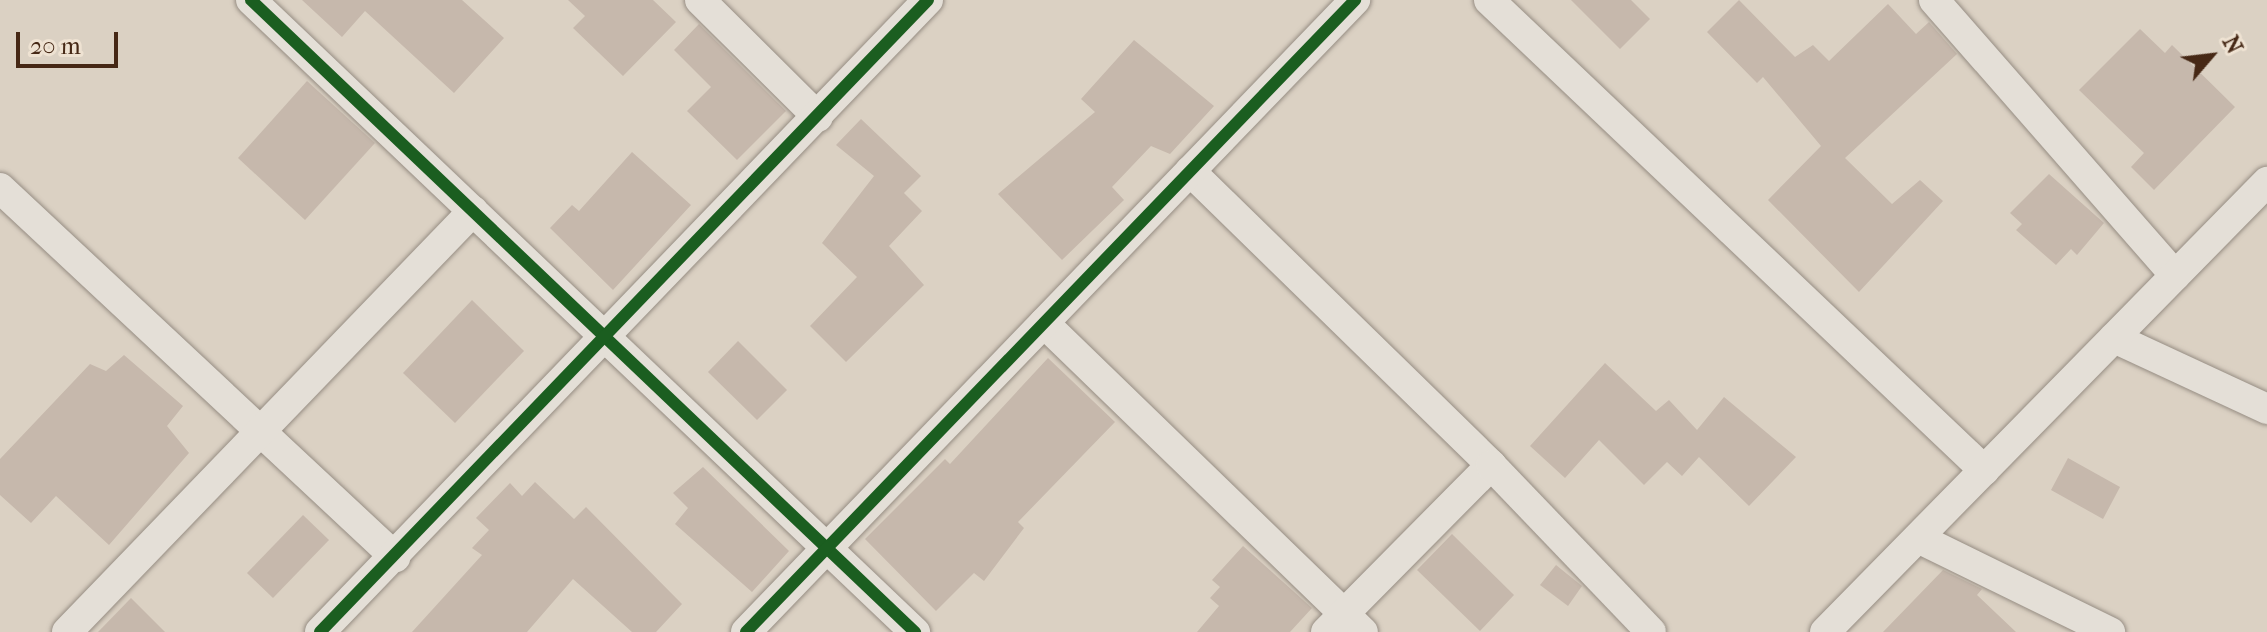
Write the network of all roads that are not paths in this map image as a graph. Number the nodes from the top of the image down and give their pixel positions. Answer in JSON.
{"nodes":[{"id":1,"x":251,"y":0,"type":"edge"},
{"id":2,"x":700,"y":0,"type":"edge"},
{"id":3,"x":928,"y":0,"type":"edge"},
{"id":4,"x":1355,"y":0,"type":"edge"},
{"id":5,"x":1489,"y":0,"type":"edge"},
{"id":6,"x":1934,"y":0,"type":"edge"},
{"id":7,"x":818,"y":117,"type":"junction"},
{"id":8,"x":1190,"y":171,"type":"junction"},
{"id":9,"x":2267,"y":182,"type":"edge"},
{"id":10,"x":0,"y":188,"type":"edge"},
{"id":11,"x":473,"y":211,"type":"junction"},
{"id":12,"x":2175,"y":275,"type":"junction"},
{"id":13,"x":1044,"y":323,"type":"junction"},
{"id":14,"x":606,"y":338,"type":"junction"},
{"id":15,"x":2114,"y":338,"type":"junction"},
{"id":16,"x":2267,"y":409,"type":"edge"},
{"id":17,"x":261,"y":432,"type":"junction"},
{"id":18,"x":1491,"y":465,"type":"junction"},
{"id":19,"x":1984,"y":470,"type":"junction"},
{"id":20,"x":1918,"y":538,"type":"junction"},
{"id":21,"x":827,"y":549,"type":"junction"},
{"id":22,"x":395,"y":557,"type":"junction"},
{"id":23,"x":1345,"y":626,"type":"edge"},
{"id":24,"x":67,"y":632,"type":"edge"},
{"id":25,"x":320,"y":632,"type":"edge"},
{"id":26,"x":746,"y":632,"type":"edge"},
{"id":27,"x":915,"y":632,"type":"edge"},
{"id":28,"x":1651,"y":632,"type":"edge"},
{"id":29,"x":1825,"y":632,"type":"edge"},
{"id":30,"x":2110,"y":632,"type":"edge"}],
"edges":[{"from":1,"to":11,"type":"street"},
{"from":2,"to":7,"type":"street"},
{"from":3,"to":7,"type":"street"},
{"from":4,"to":8,"type":"street"},
{"from":5,"to":19,"type":"street"},
{"from":6,"to":12,"type":"street"},
{"from":7,"to":14,"type":"street"},
{"from":8,"to":13,"type":"street"},
{"from":8,"to":18,"type":"street"},
{"from":9,"to":12,"type":"street"},
{"from":10,"to":17,"type":"street"},
{"from":11,"to":14,"type":"street"},
{"from":11,"to":17,"type":"street"},
{"from":12,"to":15,"type":"street"},
{"from":13,"to":21,"type":"street"},
{"from":13,"to":23,"type":"street"},
{"from":14,"to":21,"type":"street"},
{"from":14,"to":22,"type":"street"},
{"from":15,"to":16,"type":"street"},
{"from":15,"to":19,"type":"street"},
{"from":17,"to":22,"type":"street"},
{"from":17,"to":24,"type":"street"},
{"from":18,"to":23,"type":"street"},
{"from":18,"to":28,"type":"street"},
{"from":19,"to":20,"type":"street"},
{"from":20,"to":29,"type":"street"},
{"from":20,"to":30,"type":"street"},
{"from":21,"to":26,"type":"street"},
{"from":21,"to":27,"type":"street"},
{"from":22,"to":25,"type":"street"}]}
